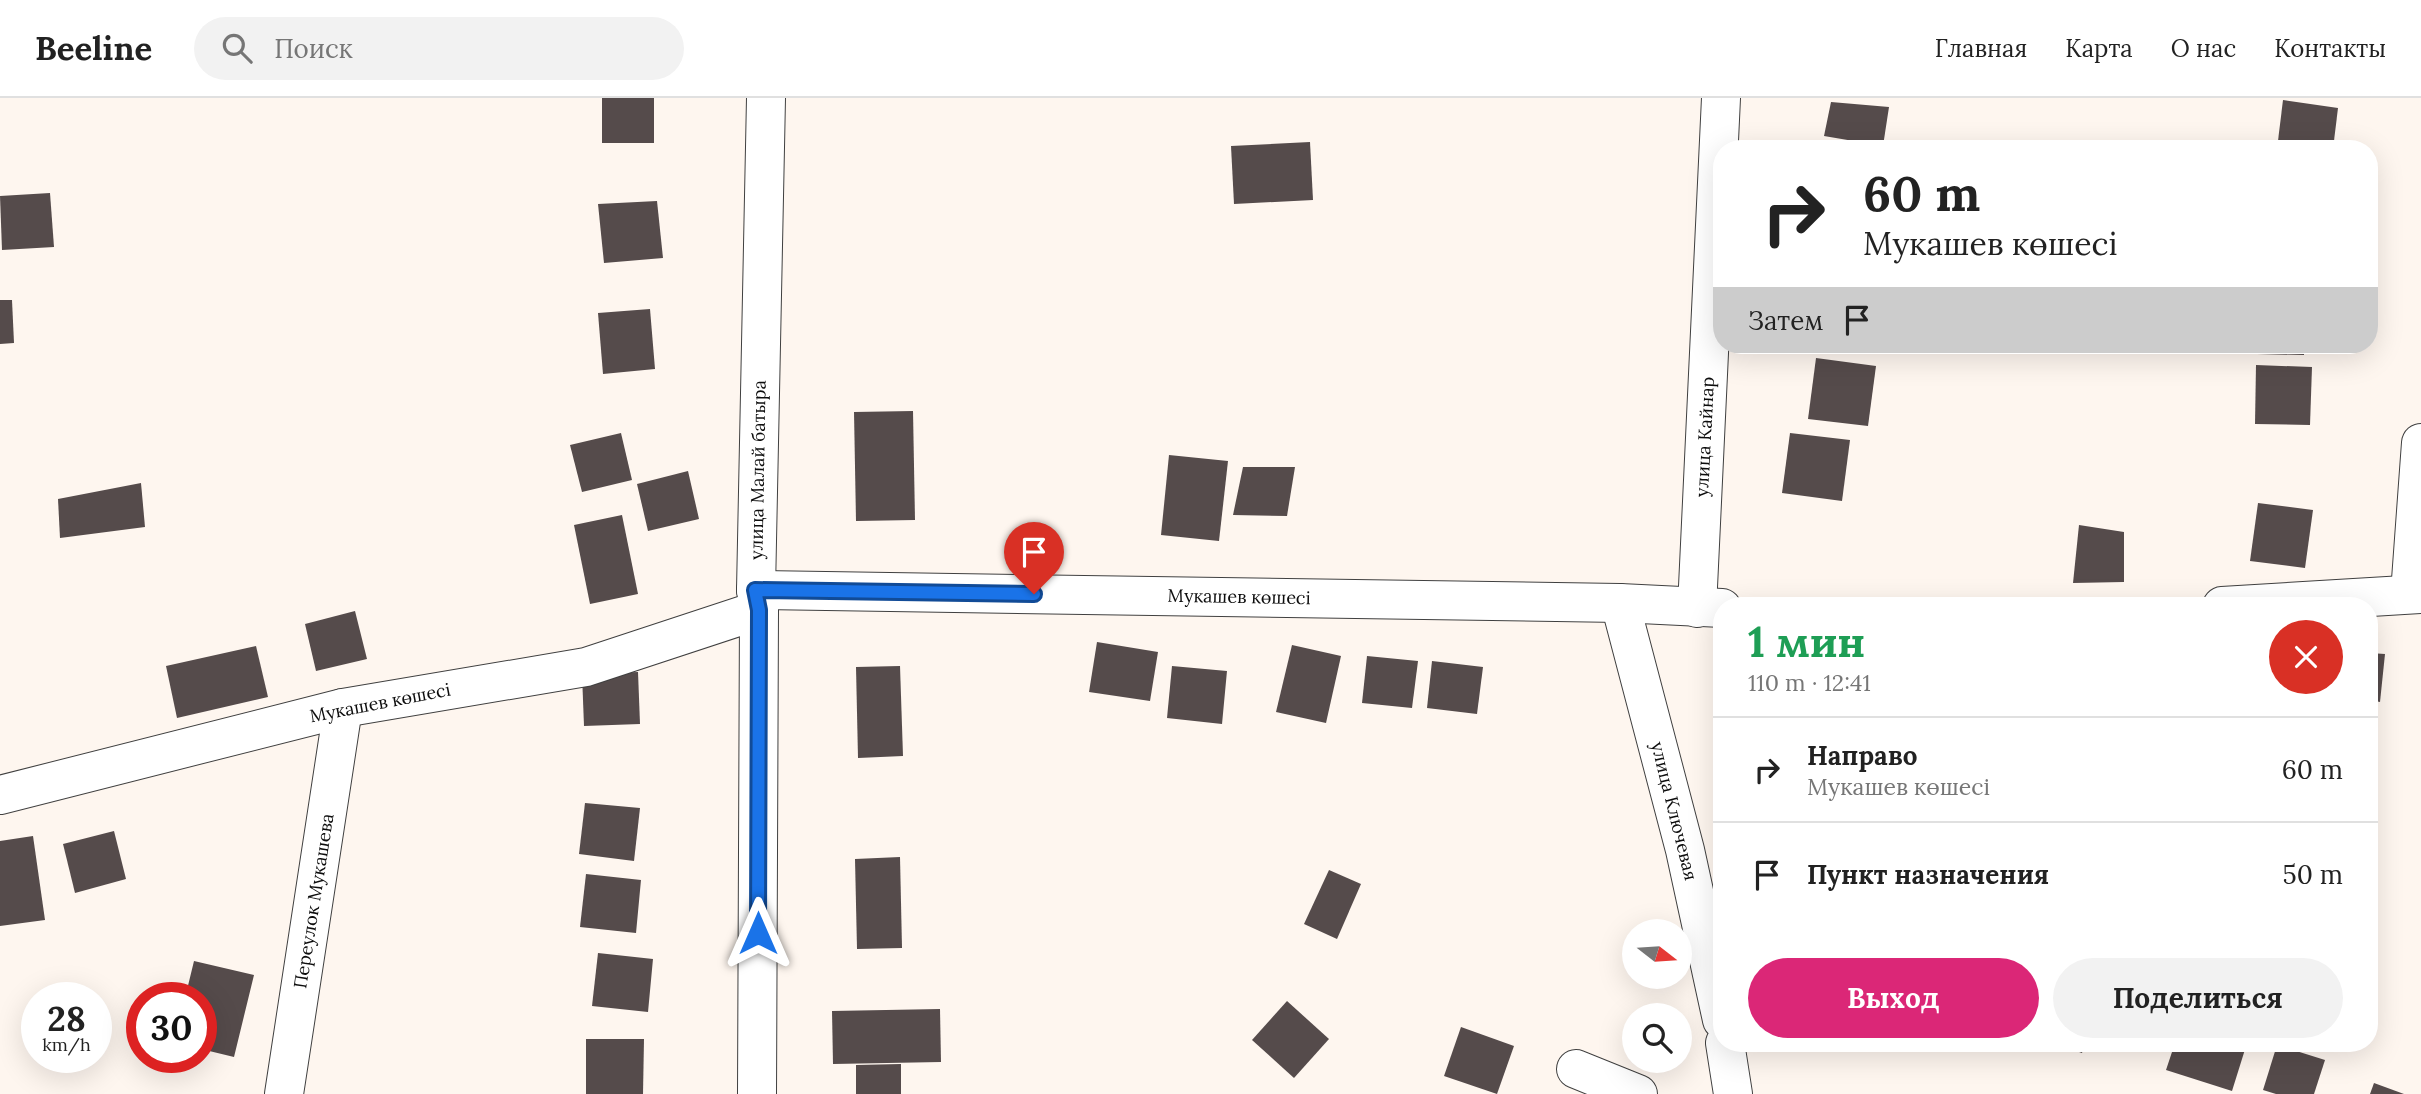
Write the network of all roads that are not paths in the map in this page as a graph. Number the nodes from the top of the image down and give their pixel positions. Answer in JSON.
{"nodes":[{"id":1,"x":766,"y":98,"type":"edge"},
{"id":2,"x":1721,"y":98,"type":"edge"},
{"id":3,"x":1720,"y":140,"type":"edge"},
{"id":4,"x":1715,"y":354,"type":"edge"},
{"id":5,"x":2421,"y":443,"type":"edge"},
{"id":6,"x":2416,"y":594,"type":"edge"},
{"id":7,"x":2368,"y":597,"type":"edge"},
{"id":8,"x":757,"y":600,"type":"junction"},
{"id":9,"x":1619,"y":603,"type":"junction"},
{"id":10,"x":1709,"y":608,"type":"edge"},
{"id":11,"x":343,"y":708,"type":"junction"},
{"id":12,"x":0,"y":795,"type":"edge"},
{"id":13,"x":1713,"y":979,"type":"edge"},
{"id":14,"x":1726,"y":1052,"type":"edge"},
{"id":15,"x":1576,"y":1069,"type":"dead end"},
{"id":16,"x":284,"y":1094,"type":"edge"},
{"id":17,"x":757,"y":1094,"type":"edge"},
{"id":18,"x":1638,"y":1094,"type":"edge"},
{"id":19,"x":1733,"y":1094,"type":"edge"}],
"edges":[{"from":1,"to":8,"type":"street","name":"улица Малай батыра"},
{"from":2,"to":3,"type":"street","name":"улица Кайнар"},
{"from":4,"to":10,"type":"street","name":"улица Кайнар"},
{"from":5,"to":6,"type":"street"},
{"from":6,"to":7,"type":"street"},
{"from":8,"to":9,"type":"street","name":"Мукашев көшесі"},
{"from":8,"to":11,"type":"street","name":"Мукашев көшесі"},
{"from":8,"to":17,"type":"street","name":"улица Малай батыра"},
{"from":9,"to":10,"type":"street","name":"Мукашев көшесі"},
{"from":9,"to":13,"type":"street","name":"улица Ключевая"},
{"from":11,"to":12,"type":"street","name":"Мукашев көшесі"},
{"from":11,"to":16,"type":"street","name":"Переулок Мукашева"},
{"from":14,"to":19,"type":"street"},
{"from":15,"to":18,"type":"street"}]}
